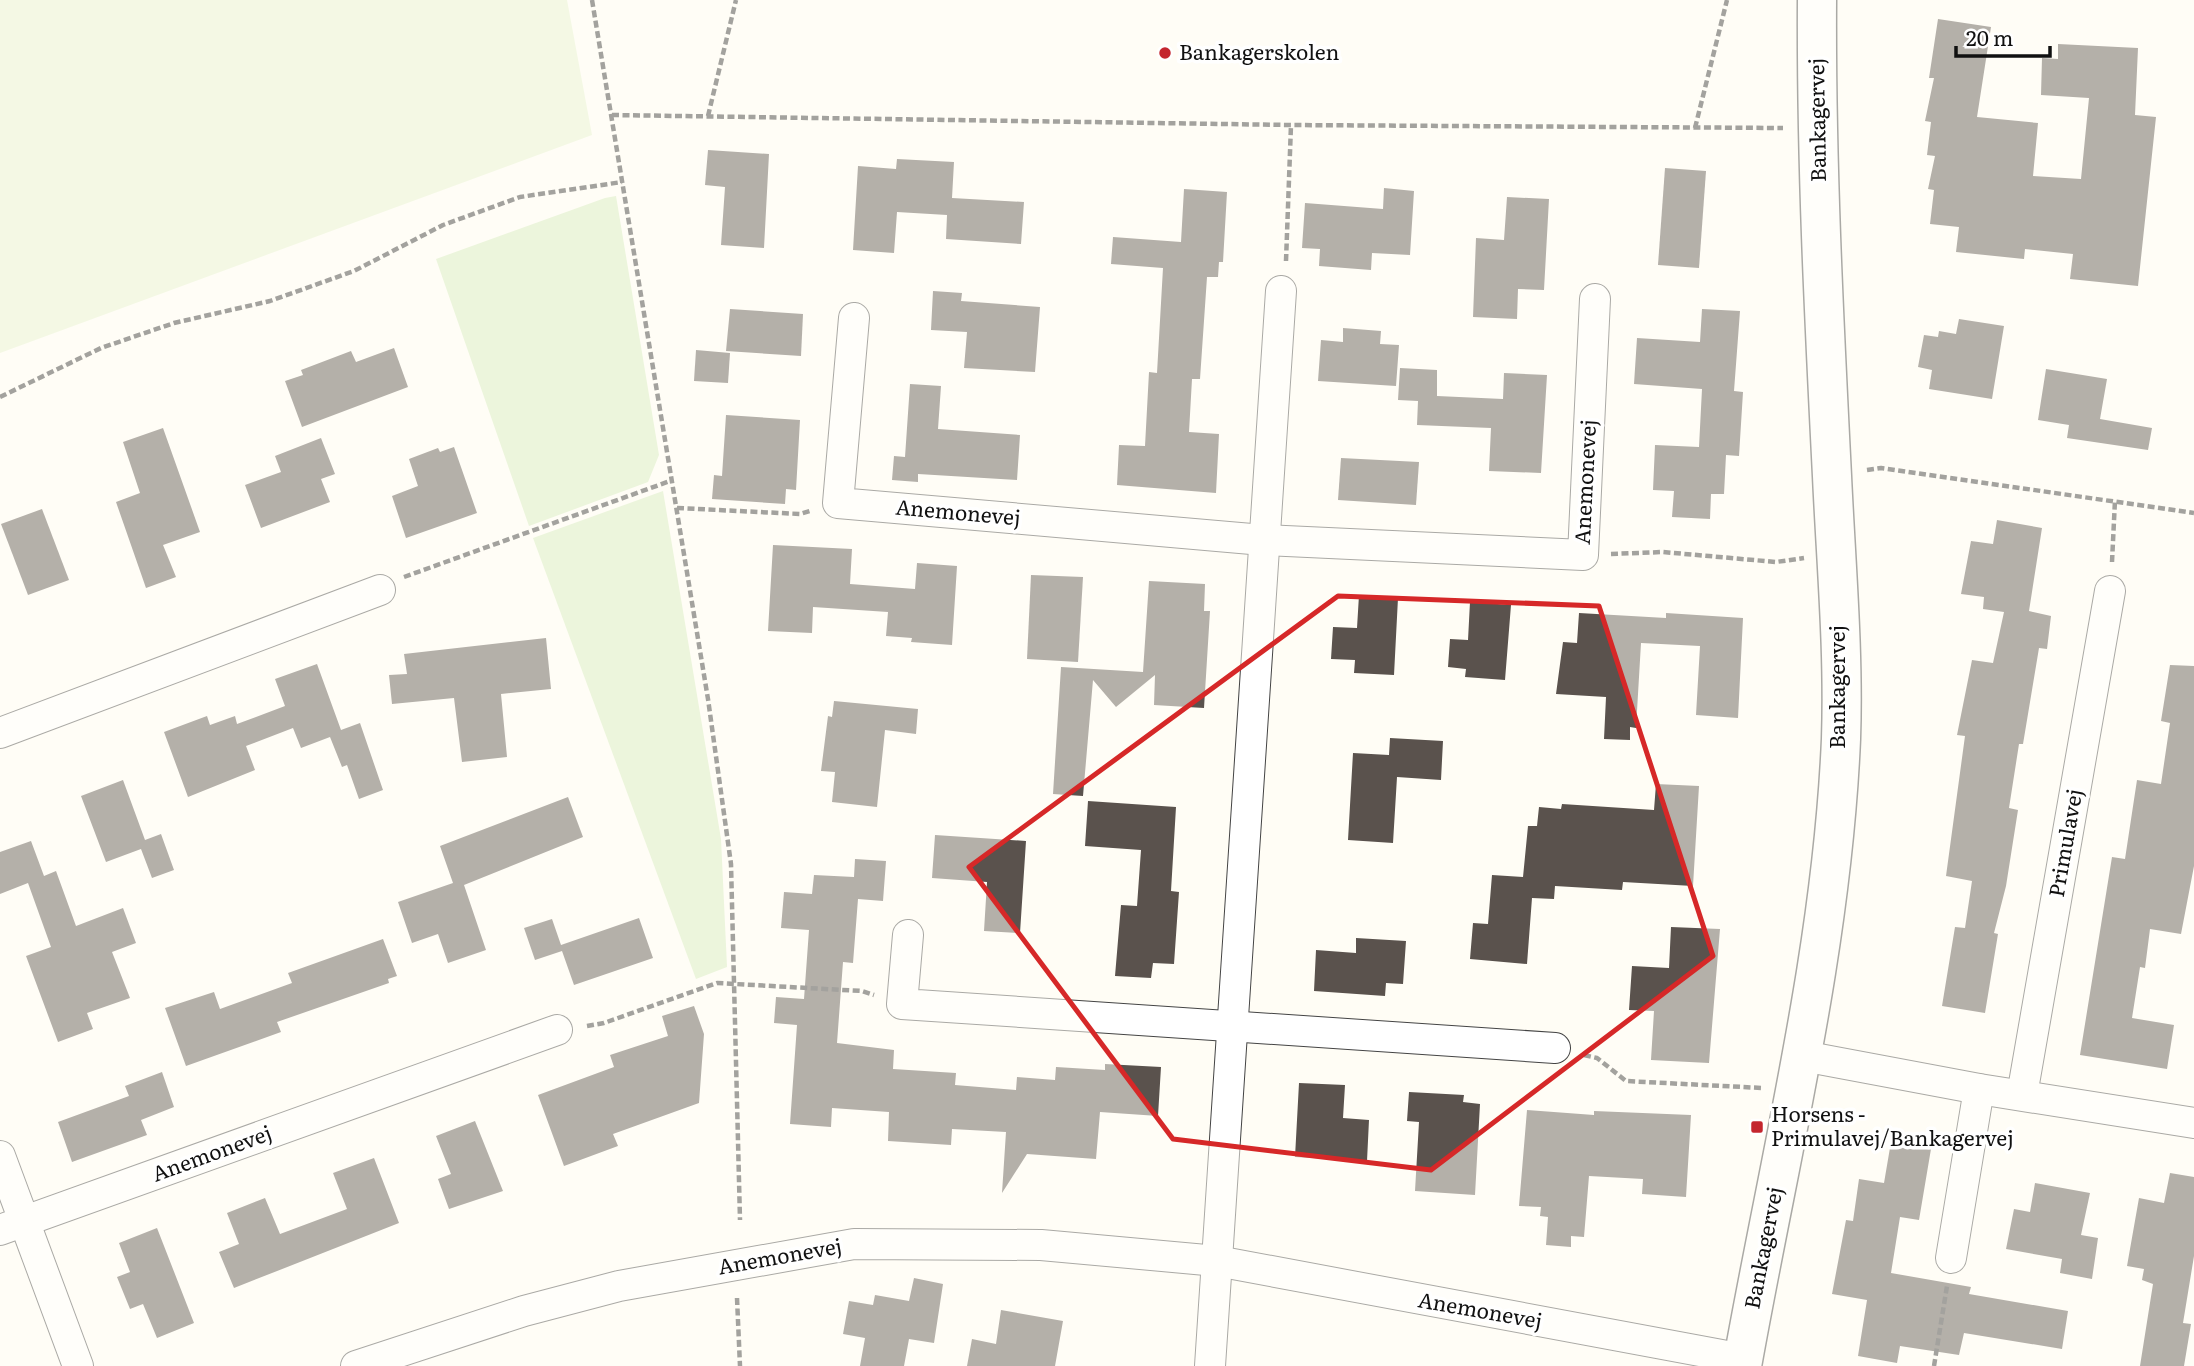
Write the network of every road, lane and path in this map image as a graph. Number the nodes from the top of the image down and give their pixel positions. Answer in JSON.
{"nodes":[{"id":1,"x":593,"y":0,"type":"edge"},
{"id":2,"x":736,"y":0,"type":"edge"},
{"id":3,"x":1727,"y":0,"type":"edge"},
{"id":4,"x":1817,"y":0,"type":"edge"},
{"id":5,"x":612,"y":115,"type":"junction"},
{"id":6,"x":708,"y":116,"type":"junction"},
{"id":7,"x":1291,"y":125,"type":"junction"},
{"id":8,"x":1695,"y":128,"type":"junction"},
{"id":9,"x":1816,"y":129,"type":"junction"},
{"id":10,"x":622,"y":182,"type":"junction"},
{"id":11,"x":1281,"y":291,"type":"joint"},
{"id":12,"x":1595,"y":299,"type":"dead end"},
{"id":13,"x":854,"y":318,"type":"dead end"},
{"id":14,"x":0,"y":397,"type":"edge"},
{"id":15,"x":1832,"y":477,"type":"junction"},
{"id":16,"x":670,"y":481,"type":"junction"},
{"id":17,"x":2115,"y":500,"type":"junction"},
{"id":18,"x":838,"y":503,"type":"junction"},
{"id":19,"x":677,"y":508,"type":"junction"},
{"id":20,"x":2194,"y":513,"type":"edge"},
{"id":21,"x":1263,"y":540,"type":"junction"},
{"id":22,"x":1836,"y":553,"type":"junction"},
{"id":23,"x":1583,"y":555,"type":"junction"},
{"id":24,"x":380,"y":590,"type":"joint"},
{"id":25,"x":2110,"y":591,"type":"joint"},
{"id":26,"x":0,"y":733,"type":"edge"},
{"id":27,"x":908,"y":935,"type":"dead end"},
{"id":28,"x":735,"y":983,"type":"junction"},
{"id":29,"x":902,"y":1004,"type":"junction"},
{"id":30,"x":1233,"y":1025,"type":"junction"},
{"id":31,"x":557,"y":1030,"type":"joint"},
{"id":32,"x":1555,"y":1048,"type":"joint"},
{"id":33,"x":1802,"y":1055,"type":"junction"},
{"id":34,"x":1979,"y":1088,"type":"junction"},
{"id":35,"x":2022,"y":1095,"type":"junction"},
{"id":36,"x":1794,"y":1096,"type":"junction"},
{"id":37,"x":2194,"y":1123,"type":"edge"},
{"id":38,"x":0,"y":1156,"type":"edge"},
{"id":39,"x":740,"y":1220,"type":"dead end"},
{"id":40,"x":12,"y":1226,"type":"edge"},
{"id":41,"x":1951,"y":1258,"type":"joint"},
{"id":42,"x":1217,"y":1261,"type":"junction"},
{"id":43,"x":737,"y":1298,"type":"dead end"},
{"id":44,"x":1743,"y":1363,"type":"edge"},
{"id":45,"x":78,"y":1366,"type":"edge"},
{"id":46,"x":356,"y":1366,"type":"edge"},
{"id":47,"x":740,"y":1366,"type":"edge"},
{"id":48,"x":1210,"y":1366,"type":"edge"},
{"id":49,"x":1934,"y":1366,"type":"edge"}],
"edges":[{"from":1,"to":5,"type":"path"},
{"from":2,"to":6,"type":"path"},
{"from":3,"to":8,"type":"path"},
{"from":4,"to":9,"type":"street","name":"Bankagervej"},
{"from":5,"to":6,"type":"path"},
{"from":5,"to":10,"type":"path"},
{"from":6,"to":7,"type":"path"},
{"from":7,"to":8,"type":"path"},
{"from":7,"to":11,"type":"path"},
{"from":8,"to":9,"type":"path"},
{"from":9,"to":15,"type":"street","name":"Bankagervej"},
{"from":10,"to":14,"type":"path"},
{"from":10,"to":16,"type":"path"},
{"from":11,"to":21,"type":"street"},
{"from":12,"to":23,"type":"street","name":"Anemonevej"},
{"from":13,"to":18,"type":"street"},
{"from":15,"to":17,"type":"path"},
{"from":15,"to":22,"type":"street","name":"Bankagervej"},
{"from":16,"to":19,"type":"path"},
{"from":16,"to":24,"type":"path"},
{"from":17,"to":20,"type":"path"},
{"from":17,"to":25,"type":"path"},
{"from":18,"to":19,"type":"path"},
{"from":18,"to":21,"type":"street","name":"Anemonevej"},
{"from":19,"to":28,"type":"path"},
{"from":21,"to":23,"type":"street","name":"Anemonevej"},
{"from":21,"to":30,"type":"street"},
{"from":22,"to":23,"type":"path"},
{"from":22,"to":33,"type":"street","name":"Bankagervej"},
{"from":24,"to":26,"type":"street"},
{"from":25,"to":35,"type":"street","name":"Primulavej"},
{"from":27,"to":29,"type":"street"},
{"from":28,"to":29,"type":"path"},
{"from":28,"to":31,"type":"path"},
{"from":28,"to":39,"type":"path"},
{"from":29,"to":30,"type":"street"},
{"from":30,"to":32,"type":"street"},
{"from":30,"to":42,"type":"street"},
{"from":31,"to":40,"type":"street","name":"Anemonevej"},
{"from":32,"to":36,"type":"path"},
{"from":33,"to":34,"type":"street"},
{"from":33,"to":36,"type":"street","name":"Bankagervej"},
{"from":34,"to":35,"type":"street"},
{"from":34,"to":41,"type":"street"},
{"from":35,"to":37,"type":"street"},
{"from":36,"to":44,"type":"street","name":"Bankagervej"},
{"from":38,"to":40,"type":"street"},
{"from":40,"to":45,"type":"street"},
{"from":41,"to":49,"type":"path"},
{"from":42,"to":44,"type":"street","name":"Anemonevej"},
{"from":42,"to":46,"type":"street","name":"Anemonevej"},
{"from":42,"to":48,"type":"street"},
{"from":43,"to":47,"type":"path"}]}
